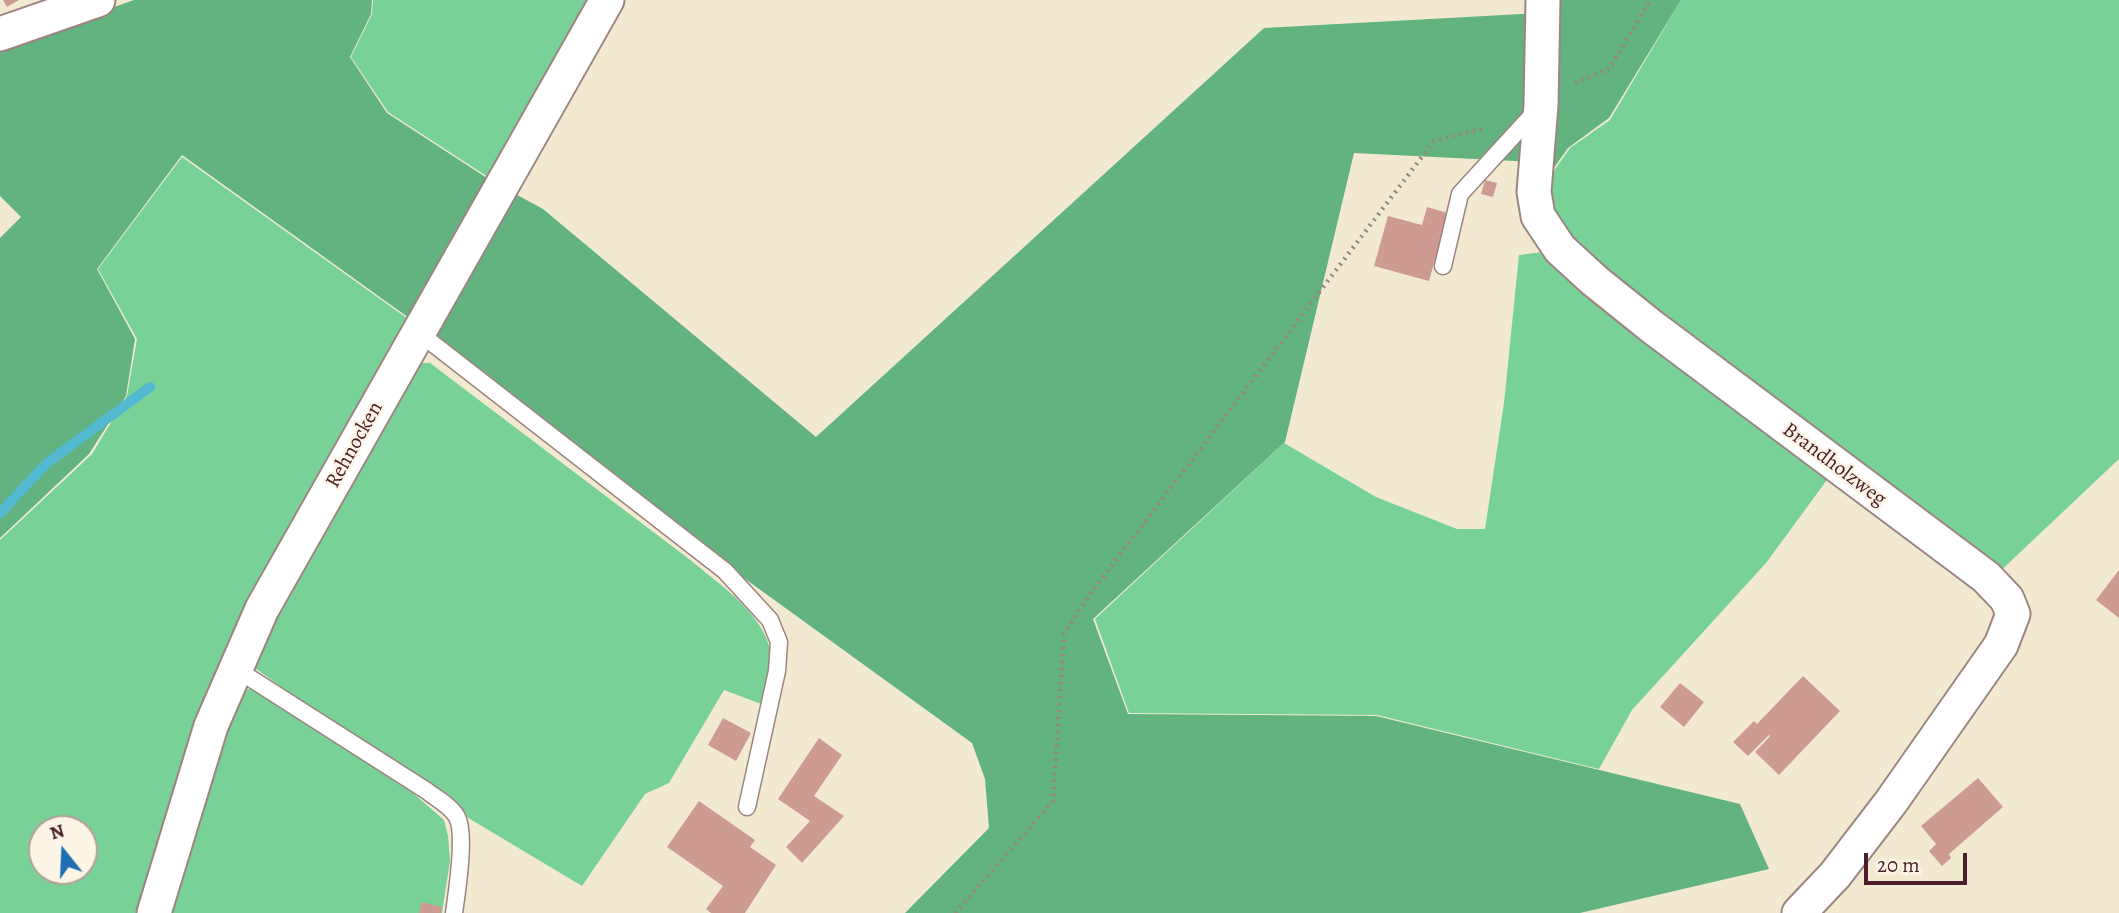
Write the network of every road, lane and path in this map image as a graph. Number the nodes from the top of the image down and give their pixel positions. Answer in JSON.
{"nodes":[{"id":1,"x":97,"y":0,"type":"edge"},
{"id":2,"x":607,"y":0,"type":"edge"},
{"id":3,"x":1543,"y":0,"type":"edge"},
{"id":4,"x":1650,"y":0,"type":"edge"},
{"id":5,"x":0,"y":34,"type":"edge"},
{"id":6,"x":1538,"y":106,"type":"junction"},
{"id":7,"x":1443,"y":266,"type":"dead end"},
{"id":8,"x":418,"y":332,"type":"junction"},
{"id":9,"x":236,"y":669,"type":"junction"},
{"id":10,"x":747,"y":807,"type":"dead end"},
{"id":11,"x":154,"y":913,"type":"edge"},
{"id":12,"x":454,"y":913,"type":"edge"},
{"id":13,"x":955,"y":913,"type":"edge"},
{"id":14,"x":1799,"y":913,"type":"edge"}],
"edges":[{"from":1,"to":5,"type":"street"},
{"from":2,"to":8,"type":"street","name":"Rehnocken"},
{"from":3,"to":6,"type":"street","name":"Brandholzweg"},
{"from":4,"to":6,"type":"path"},
{"from":6,"to":7,"type":"lane"},
{"from":6,"to":13,"type":"path"},
{"from":6,"to":14,"type":"street","name":"Brandholzweg"},
{"from":8,"to":9,"type":"street","name":"Rehnocken"},
{"from":8,"to":10,"type":"lane"},
{"from":9,"to":11,"type":"street","name":"Rehnocken"},
{"from":9,"to":12,"type":"lane"}]}
